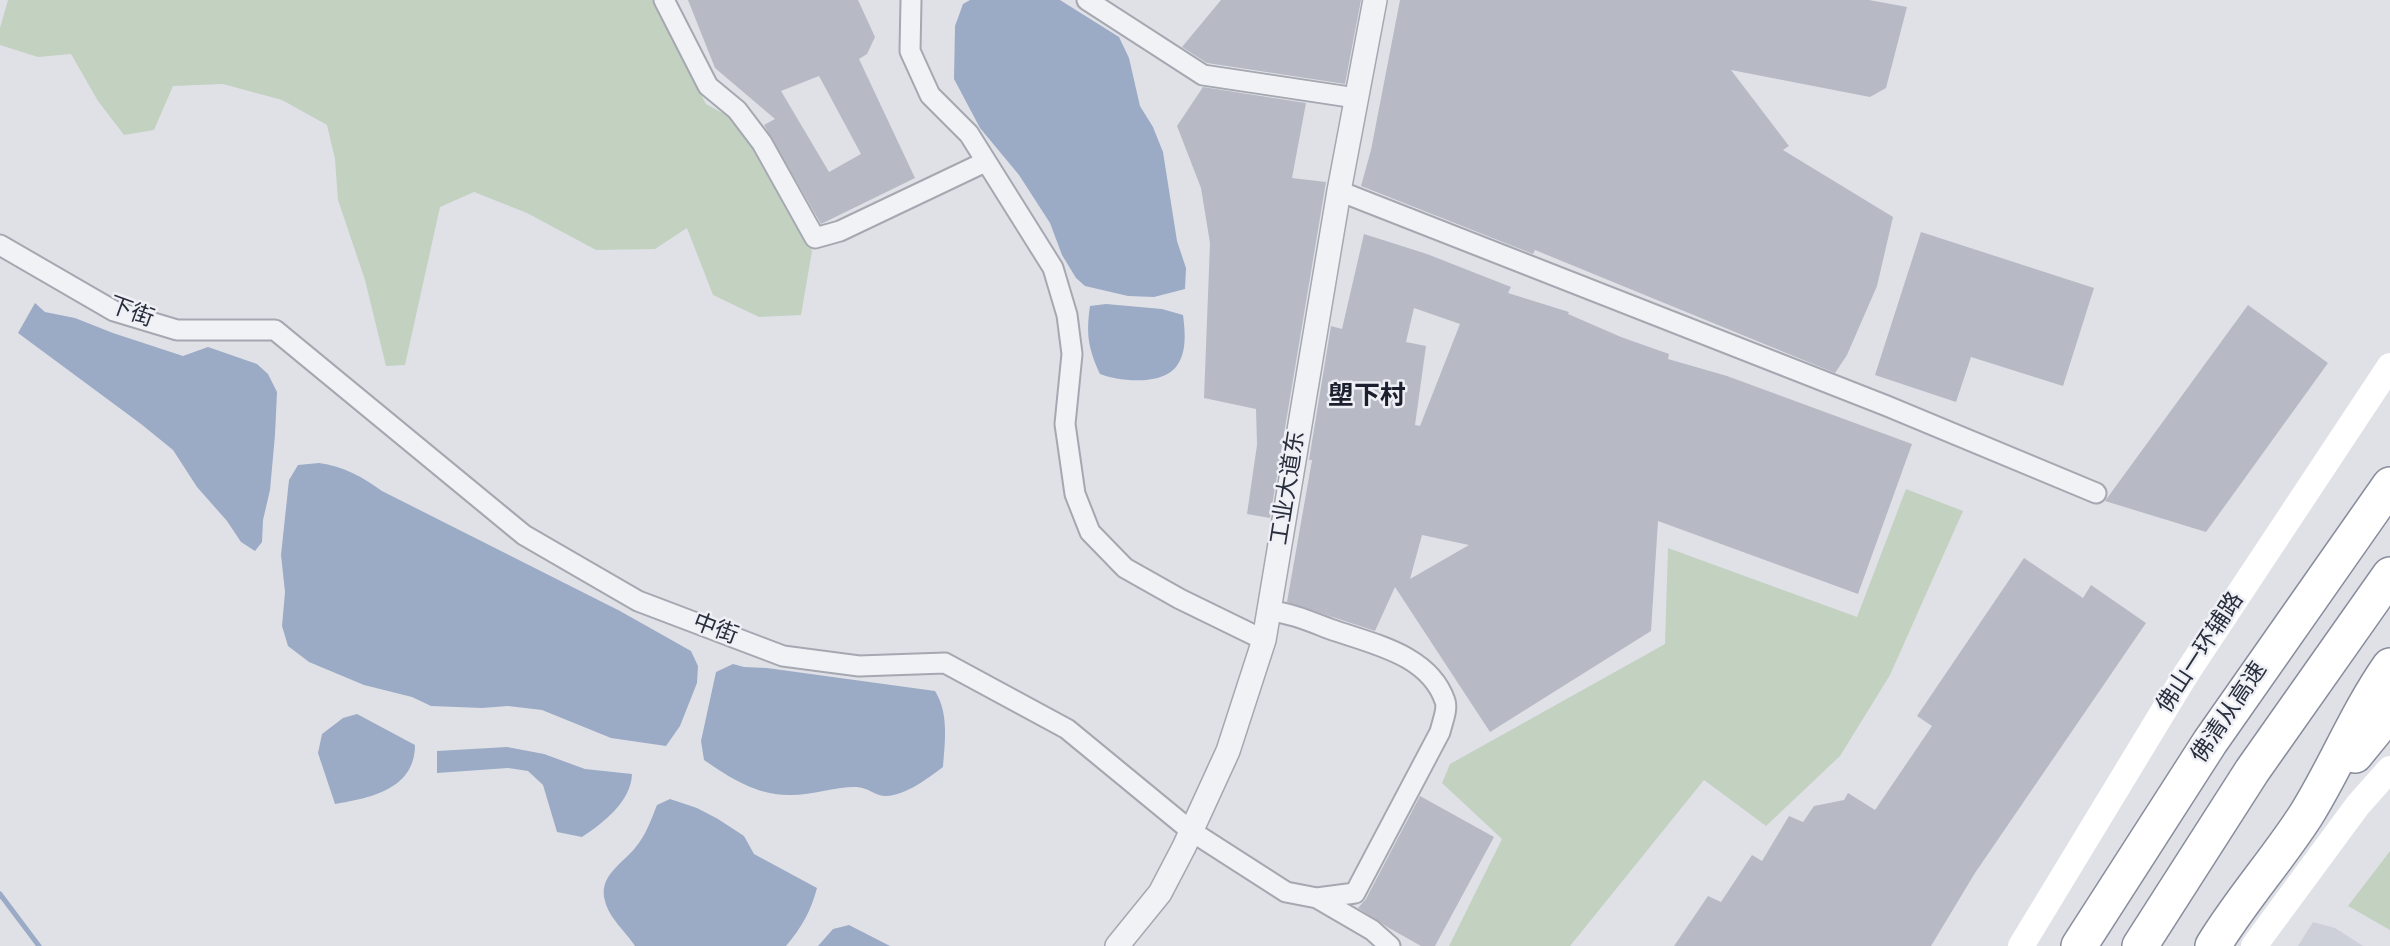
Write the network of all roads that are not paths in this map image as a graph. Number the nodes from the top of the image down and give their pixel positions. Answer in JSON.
{"nodes":[{"id":1,"x":664,"y":0,"type":"edge"},
{"id":2,"x":911,"y":0,"type":"edge"},
{"id":3,"x":1087,"y":0,"type":"edge"},
{"id":4,"x":1375,"y":0,"type":"edge"},
{"id":5,"x":1356,"y":98,"type":"junction"},
{"id":6,"x":985,"y":162,"type":"junction"},
{"id":7,"x":1339,"y":191,"type":"junction"},
{"id":8,"x":0,"y":245,"type":"edge"},
{"id":9,"x":275,"y":330,"type":"joint"},
{"id":10,"x":2390,"y":366,"type":"edge"},
{"id":11,"x":2390,"y":485,"type":"edge"},
{"id":12,"x":2096,"y":493,"type":"dead end"},
{"id":13,"x":2390,"y":575,"type":"edge"},
{"id":14,"x":1269,"y":611,"type":"junction"},
{"id":15,"x":1264,"y":640,"type":"junction"},
{"id":16,"x":2390,"y":666,"type":"edge"},
{"id":17,"x":2390,"y":712,"type":"edge"},
{"id":18,"x":2390,"y":769,"type":"edge"},
{"id":19,"x":2306,"y":814,"type":"junction"},
{"id":20,"x":1191,"y":831,"type":"junction"},
{"id":21,"x":1317,"y":898,"type":"junction"},
{"id":22,"x":1117,"y":946,"type":"edge"},
{"id":23,"x":1390,"y":946,"type":"edge"},
{"id":24,"x":2021,"y":946,"type":"edge"},
{"id":25,"x":2079,"y":946,"type":"edge"},
{"id":26,"x":2140,"y":946,"type":"edge"},
{"id":27,"x":2213,"y":946,"type":"edge"},
{"id":28,"x":2255,"y":946,"type":"edge"}],
"edges":[{"from":1,"to":6,"type":"street"},
{"from":2,"to":6,"type":"street"},
{"from":3,"to":5,"type":"street"},
{"from":4,"to":5,"type":"street","name":"工业大道东"},
{"from":5,"to":7,"type":"street","name":"工业大道东"},
{"from":6,"to":15,"type":"street"},
{"from":7,"to":12,"type":"street"},
{"from":7,"to":14,"type":"street","name":"工业大道东"},
{"from":8,"to":9,"type":"street","name":"下街"},
{"from":9,"to":20,"type":"street","name":"中街"},
{"from":10,"to":24,"type":"main road","name":"佛山一环辅路"},
{"from":11,"to":25,"type":"highway","name":"佛清从高速"},
{"from":13,"to":26,"type":"highway"},
{"from":14,"to":15,"type":"street","name":"工业大道东"},
{"from":14,"to":21,"type":"street"},
{"from":15,"to":20,"type":"street","name":"工业大道东"},
{"from":16,"to":19,"type":"highway"},
{"from":17,"to":19,"type":"highway"},
{"from":18,"to":28,"type":"main road"},
{"from":19,"to":27,"type":"highway"},
{"from":20,"to":21,"type":"street","name":"中街"},
{"from":20,"to":22,"type":"street","name":"工业大道东"},
{"from":21,"to":23,"type":"street"}]}
